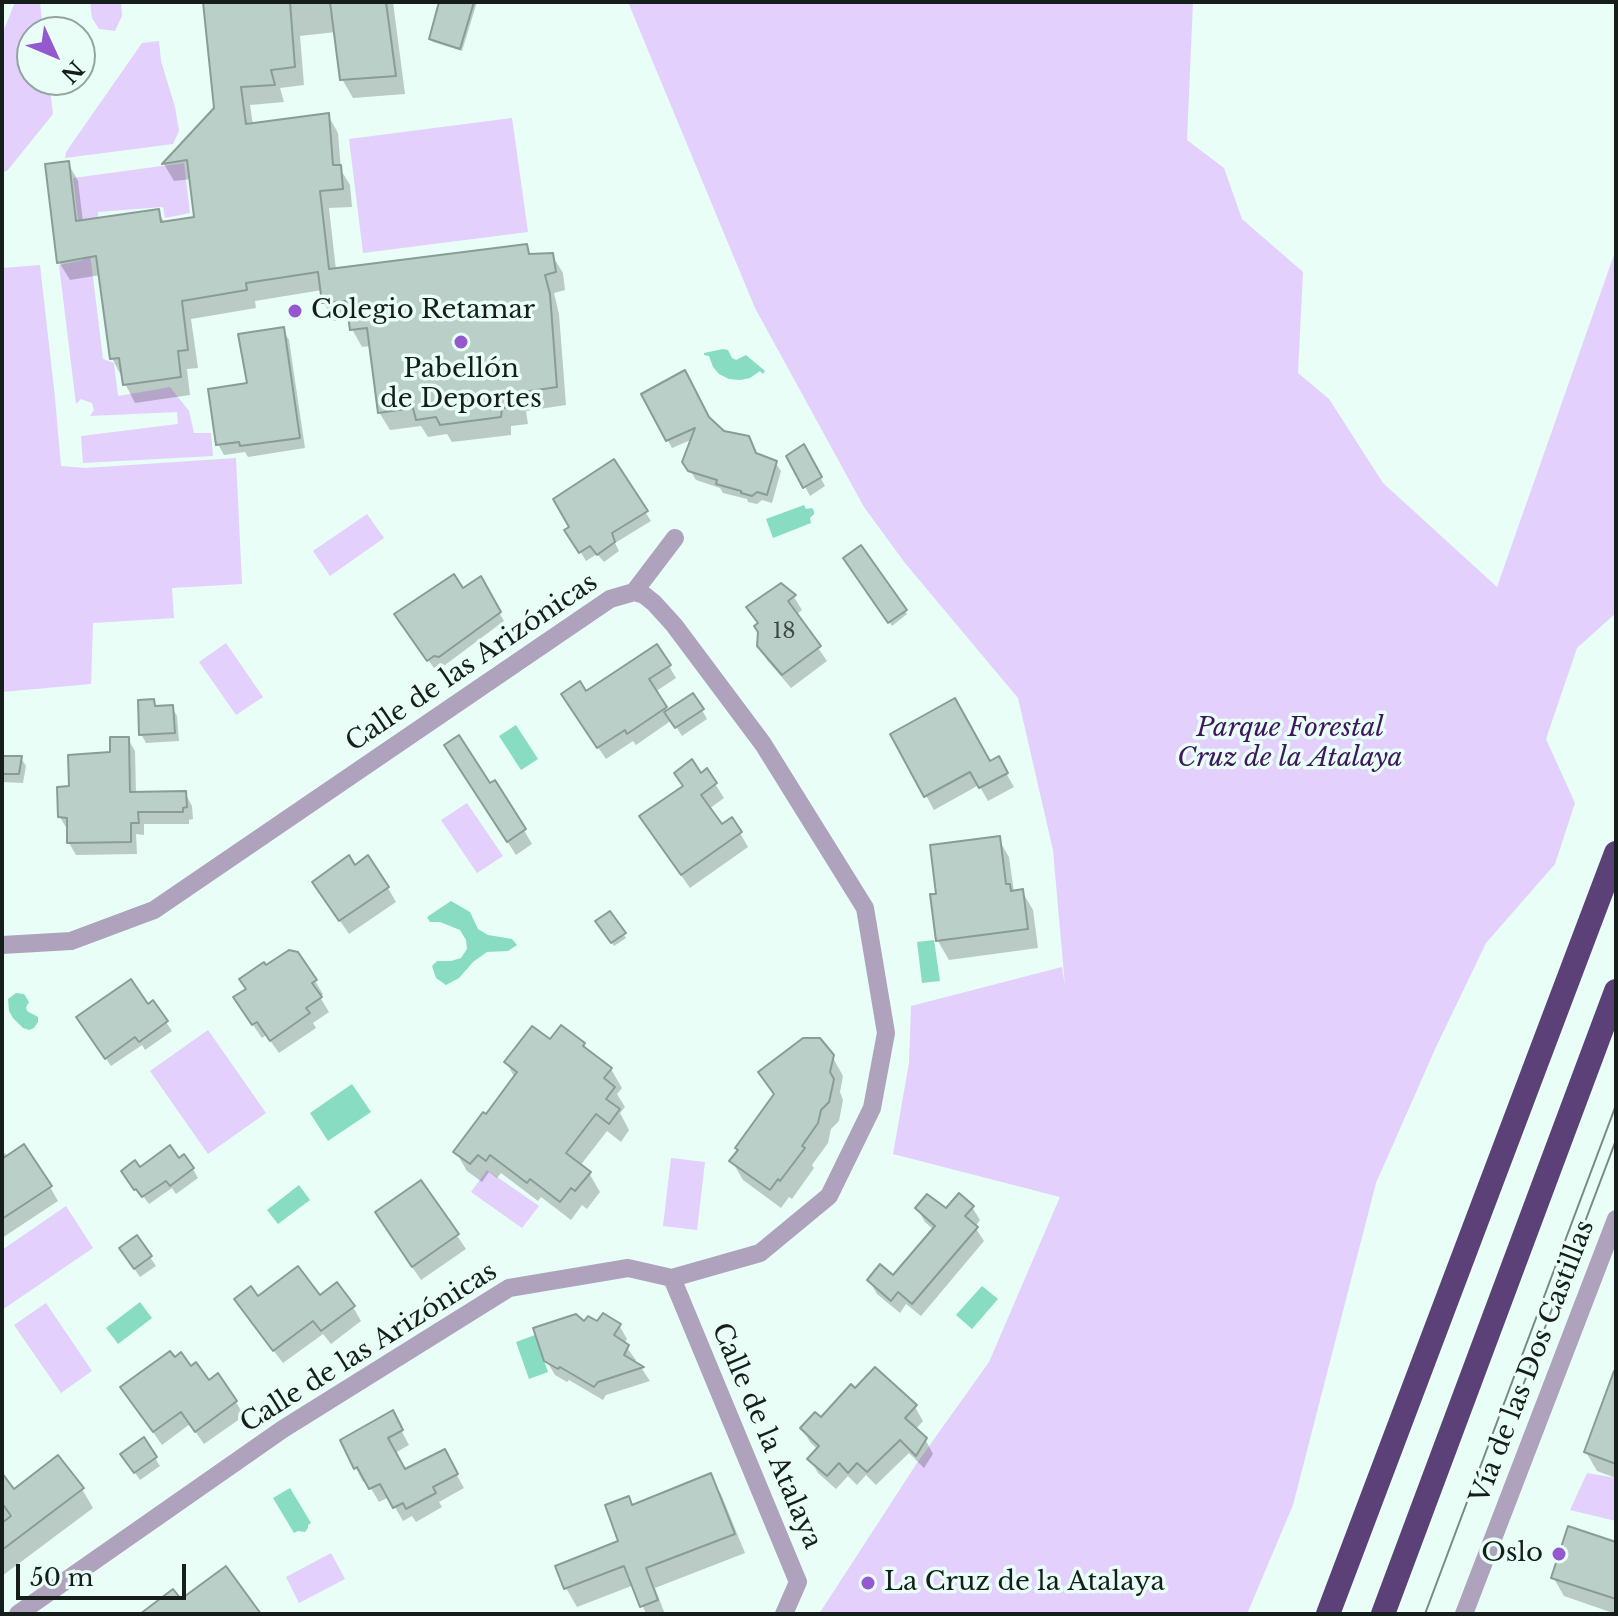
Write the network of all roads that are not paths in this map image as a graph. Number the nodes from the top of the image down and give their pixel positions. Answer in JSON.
{"nodes":[{"id":1,"x":675,"y":538,"type":"dead end"},
{"id":2,"x":634,"y":592,"type":"junction"},
{"id":3,"x":1616,"y":837,"type":"edge"},
{"id":4,"x":1616,"y":853,"type":"edge"},
{"id":5,"x":1589,"y":920,"type":"junction"},
{"id":6,"x":2,"y":945,"type":"edge"},
{"id":7,"x":1616,"y":991,"type":"edge"},
{"id":8,"x":1616,"y":1219,"type":"edge"},
{"id":9,"x":672,"y":1278,"type":"junction"},
{"id":10,"x":18,"y":1614,"type":"edge"},
{"id":11,"x":784,"y":1614,"type":"edge"},
{"id":12,"x":1328,"y":1614,"type":"edge"},
{"id":13,"x":1383,"y":1614,"type":"edge"},
{"id":14,"x":1464,"y":1614,"type":"edge"}],
"edges":[{"from":1,"to":2,"type":"street"},
{"from":2,"to":6,"type":"street","name":"Calle de las Arizónicas"},
{"from":2,"to":9,"type":"street","name":"Calle de las Arizónicas"},
{"from":3,"to":5,"type":"highway"},
{"from":4,"to":5,"type":"highway"},
{"from":5,"to":12,"type":"highway"},
{"from":7,"to":13,"type":"highway"},
{"from":8,"to":14,"type":"street","name":"Vía de las Dos Castillas"},
{"from":9,"to":10,"type":"street","name":"Calle de las Arizónicas"},
{"from":9,"to":11,"type":"street","name":"Calle de la Atalaya"}]}
